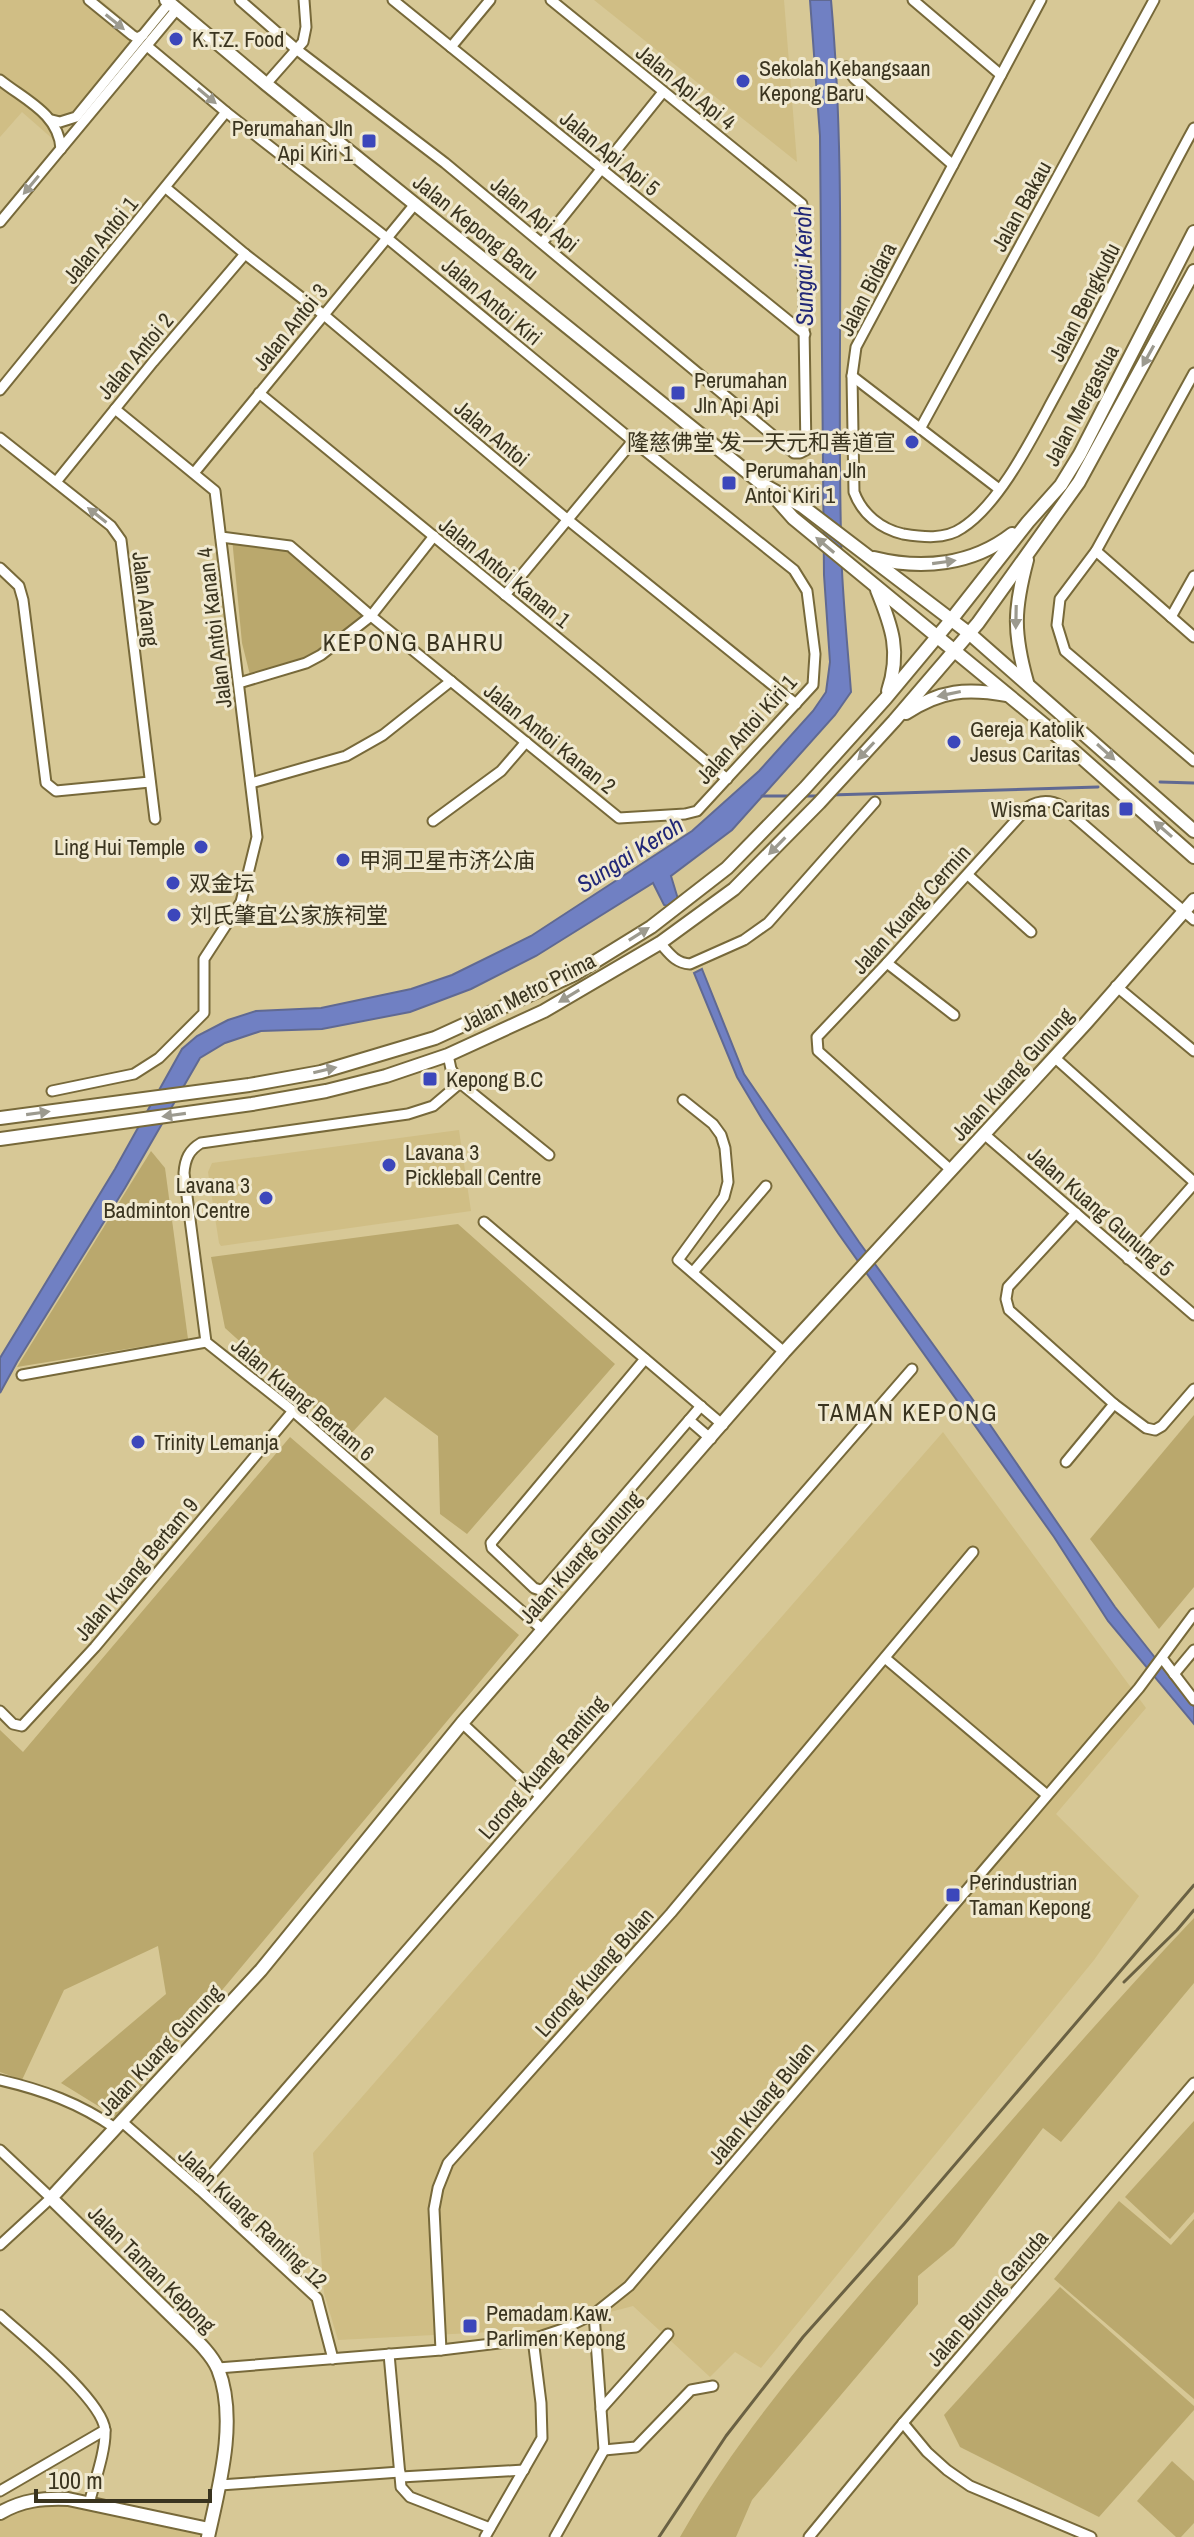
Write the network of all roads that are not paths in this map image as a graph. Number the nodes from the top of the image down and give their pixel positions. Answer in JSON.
{"nodes":[{"id":1,"x":89,"y":0,"type":"edge"},
{"id":2,"x":240,"y":0,"type":"edge"},
{"id":3,"x":304,"y":0,"type":"edge"},
{"id":4,"x":393,"y":0,"type":"edge"},
{"id":5,"x":490,"y":0,"type":"edge"},
{"id":6,"x":551,"y":0,"type":"edge"},
{"id":7,"x":913,"y":0,"type":"edge"},
{"id":8,"x":1041,"y":0,"type":"edge"},
{"id":9,"x":1154,"y":0,"type":"edge"},
{"id":10,"x":170,"y":4,"type":"edge"},
{"id":11,"x":143,"y":35,"type":"junction"},
{"id":12,"x":147,"y":46,"type":"junction"},
{"id":13,"x":451,"y":47,"type":"junction"},
{"id":14,"x":296,"y":49,"type":"junction"},
{"id":15,"x":846,"y":67,"type":"dead end"},
{"id":16,"x":1001,"y":75,"type":"junction"},
{"id":17,"x":0,"y":80,"type":"edge"},
{"id":18,"x":266,"y":84,"type":"junction"},
{"id":19,"x":663,"y":92,"type":"junction"},
{"id":20,"x":226,"y":112,"type":"junction"},
{"id":21,"x":52,"y":120,"type":"junction"},
{"id":22,"x":1194,"y":128,"type":"edge"},
{"id":23,"x":61,"y":149,"type":"junction"},
{"id":24,"x":953,"y":165,"type":"junction"},
{"id":25,"x":600,"y":168,"type":"junction"},
{"id":26,"x":166,"y":188,"type":"junction"},
{"id":27,"x":415,"y":204,"type":"junction"},
{"id":28,"x":0,"y":222,"type":"edge"},
{"id":29,"x":1194,"y":232,"type":"edge"},
{"id":30,"x":387,"y":238,"type":"junction"},
{"id":31,"x":542,"y":243,"type":"junction"},
{"id":32,"x":245,"y":254,"type":"junction"},
{"id":33,"x":1194,"y":257,"type":"edge"},
{"id":34,"x":1177,"y":265,"type":"junction"},
{"id":35,"x":1194,"y":271,"type":"edge"},
{"id":36,"x":1190,"y":284,"type":"edge"},
{"id":37,"x":324,"y":315,"type":"junction"},
{"id":38,"x":805,"y":334,"type":"junction"},
{"id":39,"x":852,"y":376,"type":"junction"},
{"id":40,"x":1193,"y":379,"type":"edge"},
{"id":41,"x":0,"y":390,"type":"edge"},
{"id":42,"x":259,"y":393,"type":"junction"},
{"id":43,"x":115,"y":409,"type":"junction"},
{"id":44,"x":920,"y":429,"type":"junction"},
{"id":45,"x":0,"y":438,"type":"edge"},
{"id":46,"x":633,"y":441,"type":"junction"},
{"id":47,"x":194,"y":473,"type":"junction"},
{"id":48,"x":56,"y":482,"type":"junction"},
{"id":49,"x":762,"y":484,"type":"junction"},
{"id":50,"x":999,"y":489,"type":"junction"},
{"id":51,"x":568,"y":520,"type":"junction"},
{"id":52,"x":1028,"y":522,"type":"junction"},
{"id":53,"x":434,"y":536,"type":"junction"},
{"id":54,"x":221,"y":537,"type":"junction"},
{"id":55,"x":1096,"y":551,"type":"junction"},
{"id":56,"x":1029,"y":553,"type":"junction"},
{"id":57,"x":864,"y":555,"type":"junction"},
{"id":58,"x":0,"y":568,"type":"edge"},
{"id":59,"x":1194,"y":576,"type":"edge"},
{"id":60,"x":877,"y":588,"type":"junction"},
{"id":61,"x":807,"y":591,"type":"joint"},
{"id":62,"x":505,"y":595,"type":"junction"},
{"id":63,"x":371,"y":616,"type":"junction"},
{"id":64,"x":1171,"y":617,"type":"junction"},
{"id":65,"x":951,"y":620,"type":"junction"},
{"id":66,"x":970,"y":634,"type":"junction"},
{"id":67,"x":937,"y":637,"type":"junction"},
{"id":68,"x":1194,"y":637,"type":"edge"},
{"id":69,"x":956,"y":652,"type":"junction"},
{"id":70,"x":451,"y":681,"type":"junction"},
{"id":71,"x":1027,"y":682,"type":"junction"},
{"id":72,"x":239,"y":683,"type":"junction"},
{"id":73,"x":1010,"y":696,"type":"junction"},
{"id":74,"x":886,"y":698,"type":"junction"},
{"id":75,"x":796,"y":704,"type":"junction"},
{"id":76,"x":894,"y":721,"type":"junction"},
{"id":77,"x":526,"y":742,"type":"junction"},
{"id":78,"x":1194,"y":761,"type":"edge"},
{"id":79,"x":727,"y":779,"type":"junction"},
{"id":80,"x":150,"y":782,"type":"junction"},
{"id":81,"x":251,"y":783,"type":"junction"},
{"id":82,"x":875,"y":802,"type":"dead end"},
{"id":83,"x":619,"y":818,"type":"joint"},
{"id":84,"x":155,"y":819,"type":"dead end"},
{"id":85,"x":433,"y":821,"type":"dead end"},
{"id":86,"x":1194,"y":831,"type":"edge"},
{"id":87,"x":1194,"y":857,"type":"edge"},
{"id":88,"x":968,"y":875,"type":"junction"},
{"id":89,"x":1194,"y":900,"type":"edge"},
{"id":90,"x":1189,"y":916,"type":"edge"},
{"id":91,"x":1031,"y":932,"type":"dead end"},
{"id":92,"x":660,"y":943,"type":"junction"},
{"id":93,"x":887,"y":963,"type":"junction"},
{"id":94,"x":1116,"y":986,"type":"junction"},
{"id":95,"x":954,"y":1015,"type":"dead end"},
{"id":96,"x":1194,"y":1051,"type":"edge"},
{"id":97,"x":448,"y":1055,"type":"junction"},
{"id":98,"x":1054,"y":1057,"type":"junction"},
{"id":99,"x":460,"y":1083,"type":"junction"},
{"id":100,"x":52,"y":1091,"type":"dead end"},
{"id":101,"x":683,"y":1100,"type":"dead end"},
{"id":102,"x":0,"y":1118,"type":"edge"},
{"id":103,"x":984,"y":1134,"type":"junction"},
{"id":104,"x":0,"y":1139,"type":"edge"},
{"id":105,"x":549,"y":1155,"type":"dead end"},
{"id":106,"x":951,"y":1170,"type":"junction"},
{"id":107,"x":1194,"y":1183,"type":"edge"},
{"id":108,"x":766,"y":1186,"type":"dead end"},
{"id":109,"x":1076,"y":1213,"type":"junction"},
{"id":110,"x":484,"y":1222,"type":"dead end"},
{"id":111,"x":1128,"y":1259,"type":"junction"},
{"id":112,"x":693,"y":1272,"type":"junction"},
{"id":113,"x":1194,"y":1315,"type":"edge"},
{"id":114,"x":206,"y":1342,"type":"junction"},
{"id":115,"x":784,"y":1352,"type":"junction"},
{"id":116,"x":645,"y":1359,"type":"junction"},
{"id":117,"x":912,"y":1369,"type":"dead end"},
{"id":118,"x":22,"y":1375,"type":"dead end"},
{"id":119,"x":1194,"y":1389,"type":"edge"},
{"id":120,"x":1114,"y":1404,"type":"junction"},
{"id":121,"x":701,"y":1406,"type":"junction"},
{"id":122,"x":293,"y":1411,"type":"junction"},
{"id":123,"x":689,"y":1420,"type":"junction"},
{"id":124,"x":723,"y":1425,"type":"junction"},
{"id":125,"x":711,"y":1439,"type":"junction"},
{"id":126,"x":1066,"y":1462,"type":"dead end"},
{"id":127,"x":973,"y":1552,"type":"dead end"},
{"id":128,"x":1194,"y":1614,"type":"edge"},
{"id":129,"x":543,"y":1630,"type":"junction"},
{"id":130,"x":1194,"y":1650,"type":"edge"},
{"id":131,"x":885,"y":1658,"type":"junction"},
{"id":132,"x":1161,"y":1659,"type":"junction"},
{"id":133,"x":1174,"y":1674,"type":"junction"},
{"id":134,"x":1194,"y":1700,"type":"edge"},
{"id":135,"x":0,"y":1711,"type":"edge"},
{"id":136,"x":462,"y":1723,"type":"junction"},
{"id":137,"x":1047,"y":1795,"type":"junction"},
{"id":138,"x":540,"y":1796,"type":"junction"},
{"id":139,"x":0,"y":2080,"type":"edge"},
{"id":140,"x":1194,"y":2083,"type":"edge"},
{"id":141,"x":118,"y":2125,"type":"junction"},
{"id":142,"x":0,"y":2150,"type":"edge"},
{"id":143,"x":199,"y":2189,"type":"junction"},
{"id":144,"x":51,"y":2198,"type":"junction"},
{"id":145,"x":0,"y":2245,"type":"edge"},
{"id":146,"x":594,"y":2314,"type":"junction"},
{"id":147,"x":0,"y":2315,"type":"edge"},
{"id":148,"x":668,"y":2334,"type":"dead end"},
{"id":149,"x":533,"y":2339,"type":"junction"},
{"id":150,"x":441,"y":2350,"type":"junction"},
{"id":151,"x":389,"y":2354,"type":"junction"},
{"id":152,"x":333,"y":2359,"type":"junction"},
{"id":153,"x":218,"y":2368,"type":"junction"},
{"id":154,"x":713,"y":2386,"type":"dead end"},
{"id":155,"x":601,"y":2409,"type":"junction"},
{"id":156,"x":903,"y":2423,"type":"junction"},
{"id":157,"x":105,"y":2430,"type":"junction"},
{"id":158,"x":604,"y":2450,"type":"junction"},
{"id":159,"x":524,"y":2470,"type":"junction"},
{"id":160,"x":400,"y":2474,"type":"junction"},
{"id":161,"x":220,"y":2485,"type":"junction"},
{"id":162,"x":0,"y":2491,"type":"edge"},
{"id":163,"x":89,"y":2504,"type":"junction"},
{"id":164,"x":0,"y":2513,"type":"edge"},
{"id":165,"x":208,"y":2533,"type":"edge"},
{"id":166,"x":487,"y":2533,"type":"edge"},
{"id":167,"x":555,"y":2537,"type":"edge"},
{"id":168,"x":809,"y":2537,"type":"edge"},
{"id":169,"x":1091,"y":2537,"type":"edge"}],
"edges":[{"from":1,"to":11,"type":"street","one_way":true},
{"from":2,"to":14,"type":"street","name":"Jalan Api Api"},
{"from":3,"to":14,"type":"street"},
{"from":4,"to":13,"type":"street","name":"Jalan Api Api 5"},
{"from":5,"to":13,"type":"street"},
{"from":6,"to":19,"type":"street","name":"Jalan Api Api 4"},
{"from":7,"to":16,"type":"street"},
{"from":8,"to":16,"type":"street","name":"Jalan Bidara"},
{"from":9,"to":44,"type":"street","name":"Jalan Bakau"},
{"from":10,"to":11,"type":"street"},
{"from":10,"to":12,"type":"street"},
{"from":10,"to":18,"type":"main road","name":"Jalan Kepong Baru"},
{"from":11,"to":21,"type":"street"},
{"from":12,"to":20,"type":"street","name":"Jalan Antoi Kiri","one_way":true},
{"from":12,"to":23,"type":"street"},
{"from":13,"to":25,"type":"street","name":"Jalan Api Api 5"},
{"from":14,"to":18,"type":"street"},
{"from":14,"to":31,"type":"street","name":"Jalan Api Api"},
{"from":15,"to":24,"type":"street"},
{"from":16,"to":24,"type":"street","name":"Jalan Bidara"},
{"from":17,"to":21,"type":"street"},
{"from":18,"to":27,"type":"main road","name":"Jalan Kepong Baru"},
{"from":19,"to":25,"type":"street"},
{"from":19,"to":38,"type":"street","name":"Jalan Api Api 4"},
{"from":20,"to":26,"type":"street","name":"Jalan Antoi 1"},
{"from":20,"to":30,"type":"street","name":"Jalan Antoi Kiri"},
{"from":21,"to":23,"type":"street"},
{"from":22,"to":50,"type":"street","name":"Jalan Bengkudu"},
{"from":23,"to":28,"type":"street","one_way":true},
{"from":24,"to":39,"type":"street","name":"Jalan Bidara"},
{"from":25,"to":31,"type":"street"},
{"from":25,"to":38,"type":"street","name":"Jalan Api Api 5"},
{"from":26,"to":32,"type":"street","name":"Jalan Antoi"},
{"from":26,"to":41,"type":"street","name":"Jalan Antoi 1"},
{"from":27,"to":30,"type":"street","name":"Jalan Antoi 3"},
{"from":27,"to":49,"type":"main road","name":"Jalan Kepong Baru"},
{"from":29,"to":34,"type":"main road","name":"Jalan Mergastua"},
{"from":30,"to":37,"type":"street","name":"Jalan Antoi 3"},
{"from":30,"to":46,"type":"street","name":"Jalan Antoi Kiri"},
{"from":31,"to":38,"type":"street","name":"Jalan Api Api"},
{"from":32,"to":37,"type":"street","name":"Jalan Antoi"},
{"from":32,"to":43,"type":"street","name":"Jalan Antoi 2"},
{"from":33,"to":34,"type":"main road"},
{"from":34,"to":52,"type":"main road","name":"Jalan Mergastua"},
{"from":35,"to":36,"type":"main road","name":"Jalan Mergastua"},
{"from":36,"to":56,"type":"main road","name":"Jalan Mergastua","one_way":true},
{"from":37,"to":42,"type":"street","name":"Jalan Antoi 3"},
{"from":37,"to":51,"type":"street","name":"Jalan Antoi"},
{"from":39,"to":44,"type":"street"},
{"from":39,"to":50,"type":"street","name":"Jalan Bidara"},
{"from":40,"to":55,"type":"street"},
{"from":42,"to":47,"type":"street","name":"Jalan Antoi 3"},
{"from":42,"to":53,"type":"street","name":"Jalan Antoi Kanan 1"},
{"from":43,"to":47,"type":"street","name":"Jalan Antoi Kanan 4"},
{"from":43,"to":48,"type":"street","name":"Jalan Antoi 2"},
{"from":44,"to":50,"type":"street"},
{"from":45,"to":48,"type":"street","name":"Jalan Arang"},
{"from":46,"to":51,"type":"street"},
{"from":46,"to":61,"type":"street","name":"Jalan Antoi Kiri"},
{"from":47,"to":54,"type":"street","name":"Jalan Antoi Kanan 4"},
{"from":80,"to":48,"type":"street","name":"Jalan Arang","one_way":true},
{"from":49,"to":57,"type":"main road","name":"Jalan Kepong Baru"},
{"from":60,"to":49,"type":"main road","name":"Jalan Kepong Baru","one_way":true},
{"from":51,"to":62,"type":"street"},
{"from":51,"to":75,"type":"street","name":"Jalan Antoi"},
{"from":57,"to":52,"type":"main road","one_way":true},
{"from":52,"to":65,"type":"main road","name":"Jalan Mergastua"},
{"from":53,"to":62,"type":"street","name":"Jalan Antoi Kanan 1"},
{"from":53,"to":63,"type":"street"},
{"from":54,"to":63,"type":"street","name":"Jalan Antoi Kanan 2"},
{"from":54,"to":72,"type":"street","name":"Jalan Antoi Kanan 4"},
{"from":55,"to":64,"type":"street"},
{"from":55,"to":78,"type":"street"},
{"from":56,"to":66,"type":"main road","name":"Jalan Mergastua"},
{"from":56,"to":71,"type":"main road","one_way":true},
{"from":57,"to":65,"type":"main road","name":"Jalan Kepong Baru"},
{"from":58,"to":80,"type":"street"},
{"from":59,"to":64,"type":"street"},
{"from":60,"to":67,"type":"main road","name":"Jalan Kepong Baru"},
{"from":60,"to":74,"type":"main road"},
{"from":61,"to":75,"type":"street","name":"Jalan Antoi Kiri 1"},
{"from":62,"to":79,"type":"street","name":"Jalan Antoi Kanan 1"},
{"from":63,"to":70,"type":"street","name":"Jalan Antoi Kanan 2"},
{"from":63,"to":72,"type":"street"},
{"from":64,"to":68,"type":"street"},
{"from":65,"to":66,"type":"main road","name":"Jalan Kepong Baru"},
{"from":65,"to":67,"type":"main road","name":"Jalan Mergastua"},
{"from":66,"to":69,"type":"main road","name":"Jalan Mergastua"},
{"from":66,"to":71,"type":"main road","name":"Jalan Kepong Baru"},
{"from":67,"to":69,"type":"main road","name":"Jalan Kepong Baru"},
{"from":67,"to":74,"type":"main road","name":"Jalan Metro Prima"},
{"from":69,"to":73,"type":"main road","name":"Jalan Kepong Baru"},
{"from":69,"to":76,"type":"main road","name":"Jalan Metro Prima"},
{"from":70,"to":77,"type":"street","name":"Jalan Antoi Kanan 2"},
{"from":70,"to":81,"type":"street"},
{"from":71,"to":86,"type":"main road","name":"Jalan Kepong Baru","one_way":true},
{"from":72,"to":81,"type":"street","name":"Jalan Antoi Kanan 4"},
{"from":73,"to":76,"type":"main road","one_way":true},
{"from":87,"to":73,"type":"main road","name":"Jalan Kepong Baru","one_way":true},
{"from":102,"to":74,"type":"main road","name":"Jalan Metro Prima","one_way":true},
{"from":75,"to":79,"type":"street","name":"Jalan Antoi Kiri 1"},
{"from":76,"to":92,"type":"main road","name":"Jalan Metro Prima","one_way":true},
{"from":77,"to":83,"type":"street","name":"Jalan Antoi Kanan 2"},
{"from":77,"to":85,"type":"street"},
{"from":79,"to":83,"type":"street","name":"Jalan Antoi Kiri 1"},
{"from":80,"to":84,"type":"street","name":"Jalan Arang"},
{"from":81,"to":100,"type":"street","name":"Jalan Antoi Kanan 4"},
{"from":82,"to":92,"type":"street"},
{"from":88,"to":90,"type":"street","name":"Jalan Kuang Cermin"},
{"from":88,"to":91,"type":"street"},
{"from":88,"to":93,"type":"street","name":"Jalan Kuang Cermin"},
{"from":89,"to":90,"type":"main road","name":"Jalan Kuang Gunung"},
{"from":90,"to":94,"type":"main road","name":"Jalan Kuang Gunung"},
{"from":92,"to":97,"type":"main road","name":"Jalan Metro Prima","one_way":true},
{"from":93,"to":95,"type":"street"},
{"from":93,"to":106,"type":"street","name":"Jalan Kuang Cermin"},
{"from":94,"to":96,"type":"street"},
{"from":94,"to":98,"type":"main road","name":"Jalan Kuang Gunung"},
{"from":97,"to":99,"type":"street"},
{"from":97,"to":104,"type":"main road","name":"Jalan Metro Prima","one_way":true},
{"from":98,"to":103,"type":"main road","name":"Jalan Kuang Gunung"},
{"from":98,"to":107,"type":"street"},
{"from":99,"to":105,"type":"street"},
{"from":99,"to":114,"type":"street","name":"Jalan Kuang Bertam 6"},
{"from":101,"to":112,"type":"street"},
{"from":103,"to":106,"type":"main road","name":"Jalan Kuang Gunung"},
{"from":103,"to":109,"type":"street","name":"Jalan Kuang Gunung 5"},
{"from":106,"to":115,"type":"main road","name":"Jalan Kuang Gunung"},
{"from":107,"to":111,"type":"street"},
{"from":108,"to":112,"type":"street"},
{"from":109,"to":111,"type":"street","name":"Jalan Kuang Gunung 5"},
{"from":109,"to":120,"type":"street"},
{"from":110,"to":116,"type":"street"},
{"from":111,"to":113,"type":"street","name":"Jalan Kuang Gunung 5"},
{"from":112,"to":115,"type":"street"},
{"from":114,"to":118,"type":"street"},
{"from":114,"to":122,"type":"street","name":"Jalan Kuang Bertam 6"},
{"from":115,"to":124,"type":"main road","name":"Jalan Kuang Gunung"},
{"from":116,"to":121,"type":"street"},
{"from":116,"to":123,"type":"street"},
{"from":117,"to":138,"type":"street","name":"Lorong Kuang Ranting"},
{"from":119,"to":120,"type":"street"},
{"from":120,"to":126,"type":"street"},
{"from":121,"to":123,"type":"street"},
{"from":121,"to":124,"type":"street"},
{"from":122,"to":129,"type":"street","name":"Jalan Kuang Bertam 6"},
{"from":122,"to":135,"type":"street","name":"Jalan Kuang Bertam 9"},
{"from":123,"to":125,"type":"street"},
{"from":124,"to":125,"type":"main road","name":"Jalan Kuang Gunung"},
{"from":125,"to":129,"type":"main road","name":"Jalan Kuang Gunung"},
{"from":127,"to":131,"type":"street","name":"Lorong Kuang Bulan"},
{"from":128,"to":132,"type":"street","name":"Jalan Kuang Bulan"},
{"from":129,"to":136,"type":"main road","name":"Jalan Kuang Gunung"},
{"from":130,"to":133,"type":"street"},
{"from":131,"to":137,"type":"street"},
{"from":131,"to":150,"type":"street","name":"Lorong Kuang Bulan"},
{"from":132,"to":133,"type":"street"},
{"from":132,"to":137,"type":"street","name":"Jalan Kuang Bulan"},
{"from":133,"to":134,"type":"street"},
{"from":136,"to":138,"type":"street"},
{"from":136,"to":141,"type":"main road","name":"Jalan Kuang Gunung"},
{"from":137,"to":146,"type":"street","name":"Jalan Kuang Bulan"},
{"from":138,"to":143,"type":"street","name":"Lorong Kuang Ranting"},
{"from":139,"to":141,"type":"street","name":"Jalan Kuang Ranting 12"},
{"from":140,"to":156,"type":"street","name":"Jalan Burung Garuda"},
{"from":141,"to":143,"type":"street","name":"Jalan Kuang Ranting 12"},
{"from":141,"to":144,"type":"main road","name":"Jalan Kuang Gunung"},
{"from":142,"to":144,"type":"street","name":"Jalan Taman Kepong"},
{"from":143,"to":152,"type":"street","name":"Jalan Kuang Ranting 12"},
{"from":144,"to":145,"type":"street","name":"Jalan Kuang Gunung"},
{"from":144,"to":153,"type":"main road","name":"Jalan Taman Kepong"},
{"from":146,"to":149,"type":"street","name":"Jalan Kuang Bulan"},
{"from":146,"to":155,"type":"street"},
{"from":147,"to":157,"type":"street"},
{"from":148,"to":155,"type":"street"},
{"from":149,"to":150,"type":"street","name":"Jalan Kuang Bulan"},
{"from":149,"to":159,"type":"street"},
{"from":150,"to":151,"type":"street","name":"Jalan Kuang Bulan"},
{"from":151,"to":152,"type":"street","name":"Jalan Kuang Bulan"},
{"from":151,"to":160,"type":"street"},
{"from":152,"to":153,"type":"street","name":"Jalan Kuang Bulan"},
{"from":153,"to":161,"type":"main road","name":"Jalan Taman Kepong"},
{"from":154,"to":158,"type":"street"},
{"from":155,"to":158,"type":"street"},
{"from":156,"to":168,"type":"street","name":"Jalan Burung Garuda"},
{"from":156,"to":169,"type":"street"},
{"from":157,"to":162,"type":"street"},
{"from":157,"to":163,"type":"street"},
{"from":158,"to":167,"type":"street"},
{"from":159,"to":160,"type":"street"},
{"from":159,"to":166,"type":"street"},
{"from":160,"to":161,"type":"street"},
{"from":160,"to":166,"type":"street"},
{"from":161,"to":165,"type":"main road","name":"Jalan Taman Kepong"},
{"from":163,"to":164,"type":"main road"},
{"from":163,"to":165,"type":"main road"}]}
